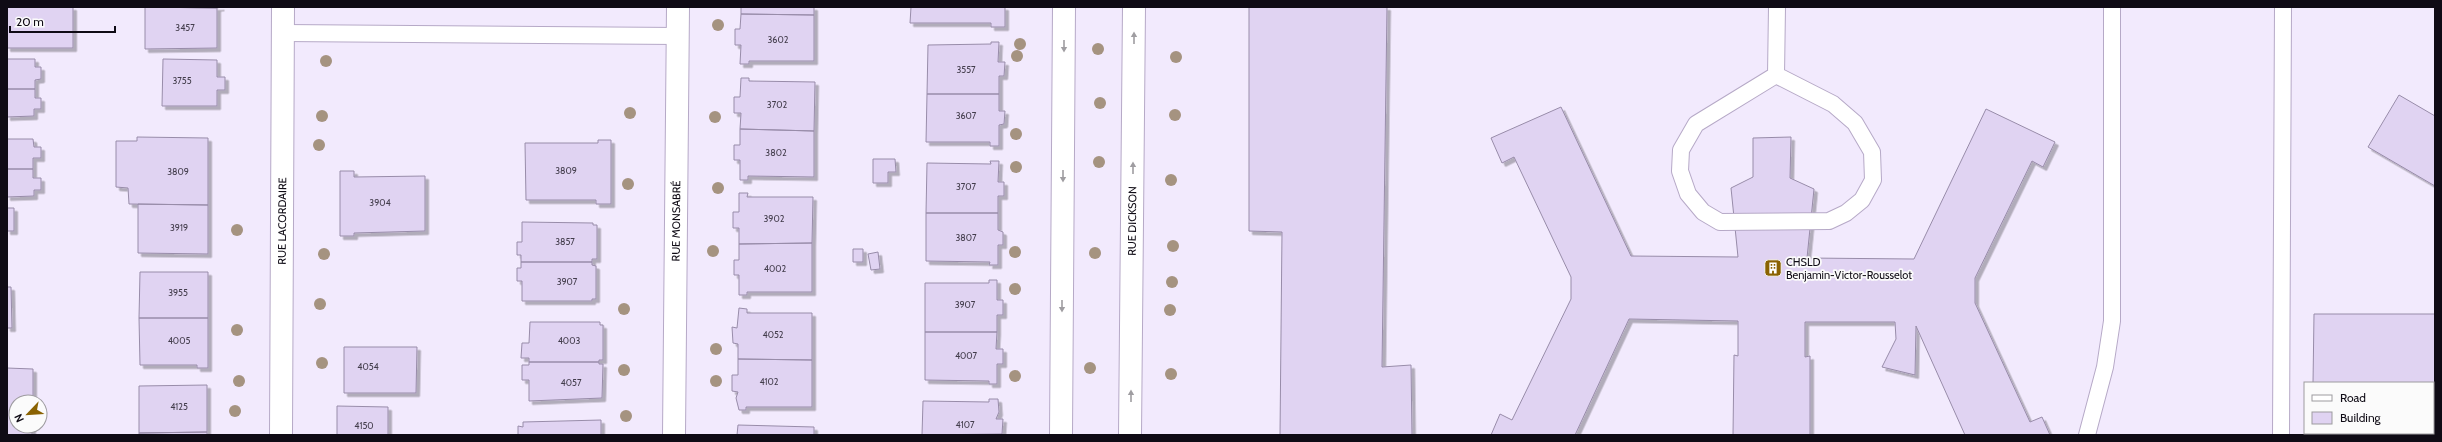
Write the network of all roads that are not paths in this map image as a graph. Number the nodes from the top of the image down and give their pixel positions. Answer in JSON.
{"nodes":[{"id":1,"x":283,"y":7,"type":"edge"},
{"id":2,"x":678,"y":7,"type":"edge"},
{"id":3,"x":1064,"y":7,"type":"edge"},
{"id":4,"x":1134,"y":7,"type":"edge"},
{"id":5,"x":1776,"y":7,"type":"edge"},
{"id":6,"x":2112,"y":7,"type":"edge"},
{"id":7,"x":2283,"y":7,"type":"edge"},
{"id":8,"x":282,"y":33,"type":"junction"},
{"id":9,"x":678,"y":36,"type":"junction"},
{"id":10,"x":1776,"y":75,"type":"junction"},
{"id":11,"x":281,"y":435,"type":"edge"},
{"id":12,"x":674,"y":435,"type":"edge"},
{"id":13,"x":1061,"y":435,"type":"edge"},
{"id":14,"x":1130,"y":435,"type":"edge"},
{"id":15,"x":2087,"y":435,"type":"edge"},
{"id":16,"x":2281,"y":435,"type":"edge"}],
"edges":[{"from":1,"to":8,"type":"street","name":"RUE LACORDAIRE"},
{"from":2,"to":9,"type":"street","name":"RUE MONSABRÉ"},
{"from":3,"to":13,"type":"street","one_way":true},
{"from":14,"to":4,"type":"street","name":"RUE DICKSON","one_way":true},
{"from":5,"to":10,"type":"lane"},
{"from":6,"to":15,"type":"lane"},
{"from":7,"to":16,"type":"lane"},
{"from":8,"to":9,"type":"lane"},
{"from":8,"to":11,"type":"street","name":"RUE LACORDAIRE"},
{"from":9,"to":12,"type":"street","name":"RUE MONSABRÉ"},
{"from":10,"to":10,"type":"lane"}]}
